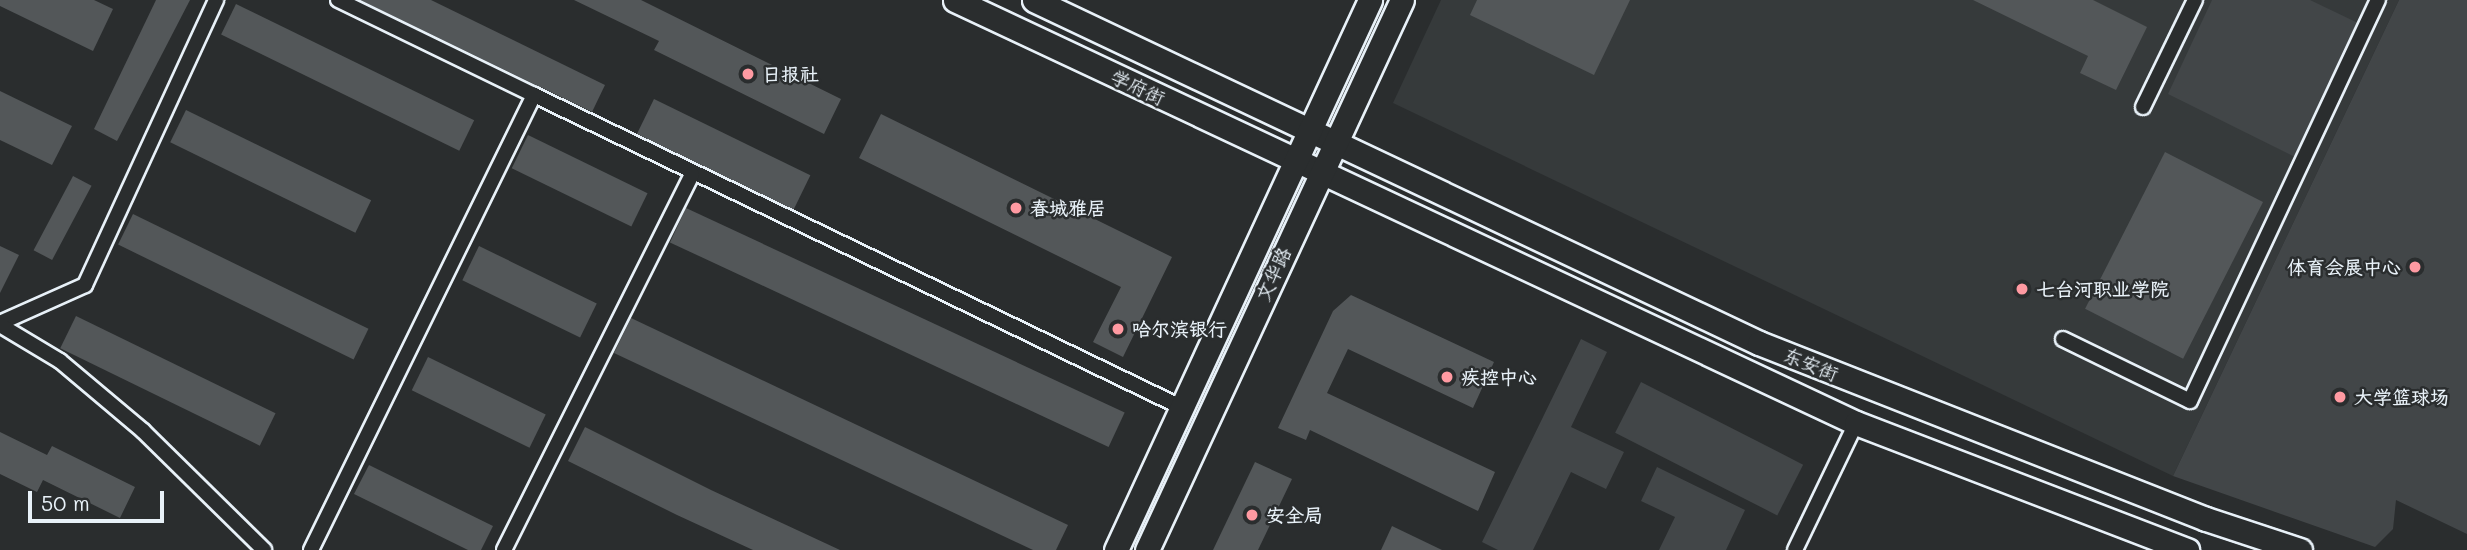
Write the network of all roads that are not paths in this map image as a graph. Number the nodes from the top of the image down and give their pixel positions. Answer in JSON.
{"nodes":[{"id":1,"x":216,"y":0,"type":"edge"},
{"id":2,"x":338,"y":0,"type":"edge"},
{"id":3,"x":955,"y":0,"type":"edge"},
{"id":4,"x":1034,"y":0,"type":"edge"},
{"id":5,"x":1370,"y":0,"type":"edge"},
{"id":6,"x":1402,"y":0,"type":"edge"},
{"id":7,"x":2378,"y":0,"type":"edge"},
{"id":8,"x":2191,"y":1,"type":"edge"},
{"id":9,"x":534,"y":95,"type":"junction"},
{"id":10,"x":2143,"y":107,"type":"dead end"},
{"id":11,"x":1309,"y":131,"type":"junction"},
{"id":12,"x":1336,"y":144,"type":"junction"},
{"id":13,"x":1293,"y":161,"type":"junction"},
{"id":14,"x":692,"y":174,"type":"junction"},
{"id":15,"x":1320,"y":175,"type":"junction"},
{"id":16,"x":0,"y":324,"type":"edge"},
{"id":17,"x":2063,"y":339,"type":"dead end"},
{"id":18,"x":1183,"y":408,"type":"junction"},
{"id":19,"x":1856,"y":423,"type":"junction"},
{"id":20,"x":264,"y":550,"type":"edge"},
{"id":21,"x":311,"y":550,"type":"edge"},
{"id":22,"x":503,"y":550,"type":"edge"},
{"id":23,"x":1116,"y":550,"type":"edge"},
{"id":24,"x":1147,"y":550,"type":"edge"},
{"id":25,"x":1794,"y":550,"type":"edge"},
{"id":26,"x":2188,"y":550,"type":"edge"},
{"id":27,"x":2300,"y":550,"type":"edge"}],
"edges":[{"from":1,"to":16,"type":"street"},
{"from":2,"to":9,"type":"street"},
{"from":3,"to":13,"type":"main road","name":"学府街"},
{"from":4,"to":11,"type":"main road","name":"学府街"},
{"from":5,"to":11,"type":"main road","name":"文华路"},
{"from":6,"to":12,"type":"main road","name":"文华路"},
{"from":7,"to":17,"type":"street"},
{"from":8,"to":10,"type":"street"},
{"from":9,"to":14,"type":"street"},
{"from":9,"to":21,"type":"street"},
{"from":11,"to":12,"type":"main road","name":"学府街"},
{"from":11,"to":13,"type":"main road","name":"文华路"},
{"from":12,"to":15,"type":"main road","name":"文华路"},
{"from":12,"to":27,"type":"main road","name":"东安街"},
{"from":13,"to":15,"type":"main road","name":"学府街"},
{"from":13,"to":18,"type":"main road","name":"文华路"},
{"from":14,"to":18,"type":"street"},
{"from":14,"to":22,"type":"street"},
{"from":15,"to":19,"type":"main road","name":"东安街"},
{"from":15,"to":24,"type":"main road","name":"文华路"},
{"from":16,"to":20,"type":"street"},
{"from":18,"to":23,"type":"main road","name":"文华路"},
{"from":19,"to":25,"type":"street"},
{"from":19,"to":26,"type":"main road","name":"东安街"}]}
